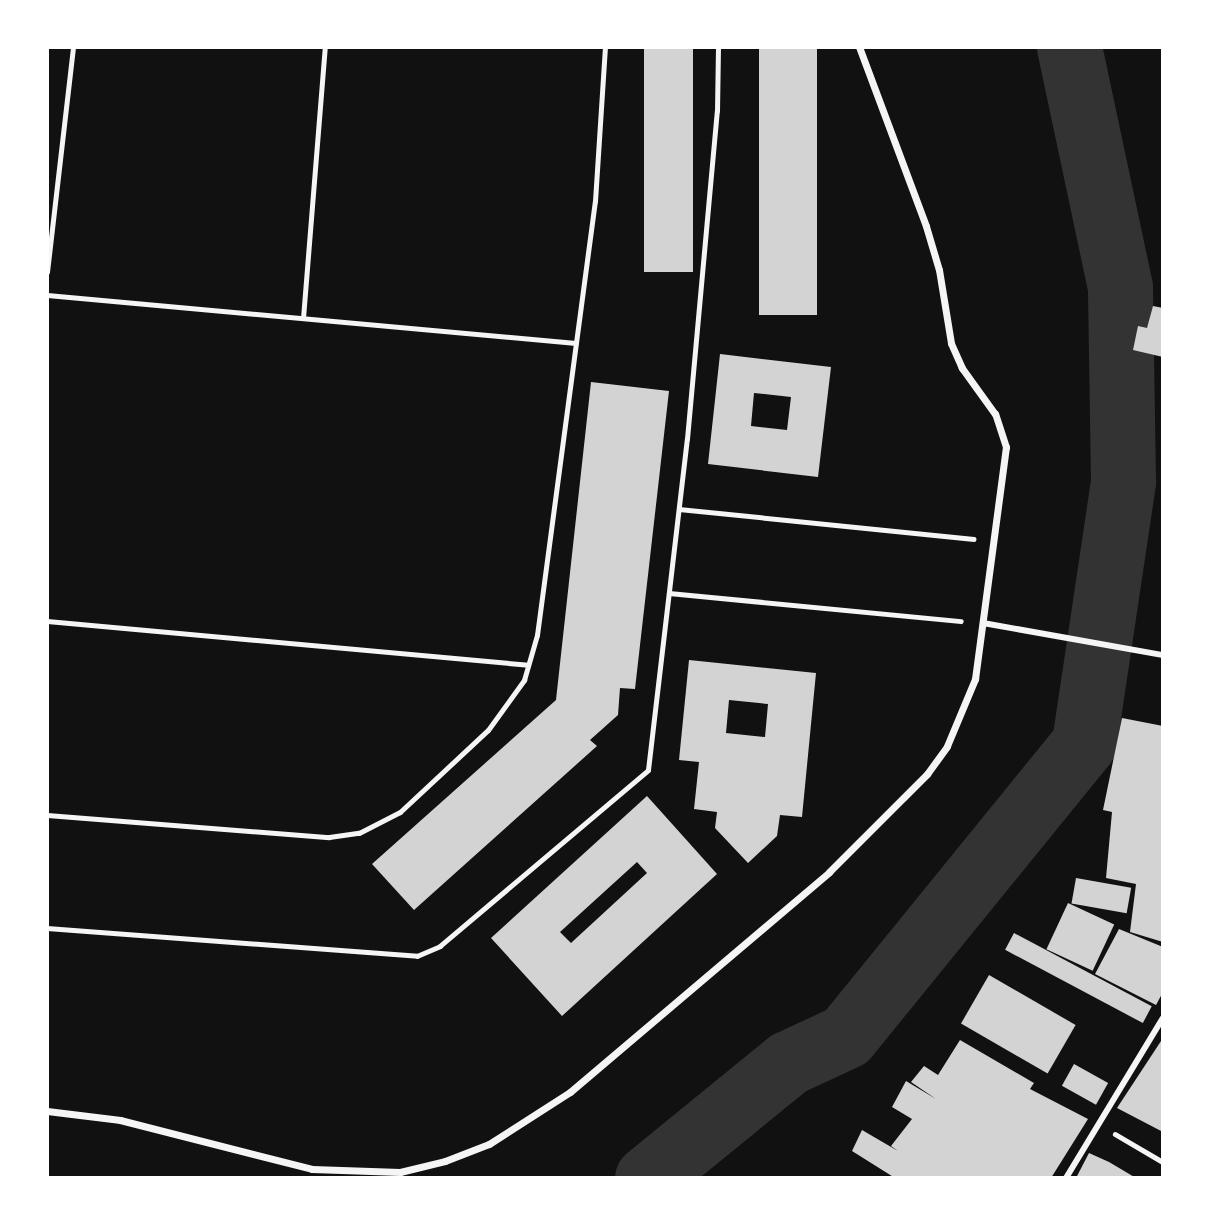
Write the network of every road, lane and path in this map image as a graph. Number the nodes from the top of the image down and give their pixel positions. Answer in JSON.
{"nodes":[{"id":1,"x":73,"y":47,"type":"edge"},
{"id":2,"x":326,"y":47,"type":"edge"},
{"id":3,"x":605,"y":47,"type":"edge"},
{"id":4,"x":859,"y":47,"type":"edge"},
{"id":5,"x":47,"y":272,"type":"edge"},
{"id":6,"x":47,"y":295,"type":"edge"},
{"id":7,"x":303,"y":318,"type":"junction"},
{"id":8,"x":576,"y":343,"type":"junction"},
{"id":9,"x":679,"y":509,"type":"dead end"},
{"id":10,"x":995,"y":541,"type":"junction"},
{"id":11,"x":668,"y":593,"type":"dead end"},
{"id":12,"x":47,"y":621,"type":"edge"},
{"id":13,"x":983,"y":623,"type":"junction"},
{"id":14,"x":1163,"y":655,"type":"edge"},
{"id":15,"x":528,"y":665,"type":"junction"},
{"id":16,"x":47,"y":815,"type":"edge"},
{"id":17,"x":1163,"y":1018,"type":"edge"},
{"id":18,"x":47,"y":1111,"type":"edge"},
{"id":19,"x":1098,"y":1125,"type":"junction"},
{"id":20,"x":1163,"y":1162,"type":"edge"},
{"id":21,"x":1066,"y":1178,"type":"edge"}],
"edges":[{"from":1,"to":5,"type":"lane"},
{"from":2,"to":7,"type":"lane"},
{"from":3,"to":8,"type":"lane"},
{"from":4,"to":10,"type":"street"},
{"from":6,"to":7,"type":"lane"},
{"from":7,"to":8,"type":"lane"},
{"from":8,"to":15,"type":"lane"},
{"from":9,"to":10,"type":"path"},
{"from":10,"to":13,"type":"street"},
{"from":11,"to":13,"type":"path"},
{"from":12,"to":15,"type":"lane"},
{"from":13,"to":14,"type":"street"},
{"from":13,"to":18,"type":"street"},
{"from":15,"to":16,"type":"lane"},
{"from":17,"to":19,"type":"street"},
{"from":19,"to":20,"type":"path"},
{"from":19,"to":21,"type":"street"}]}
